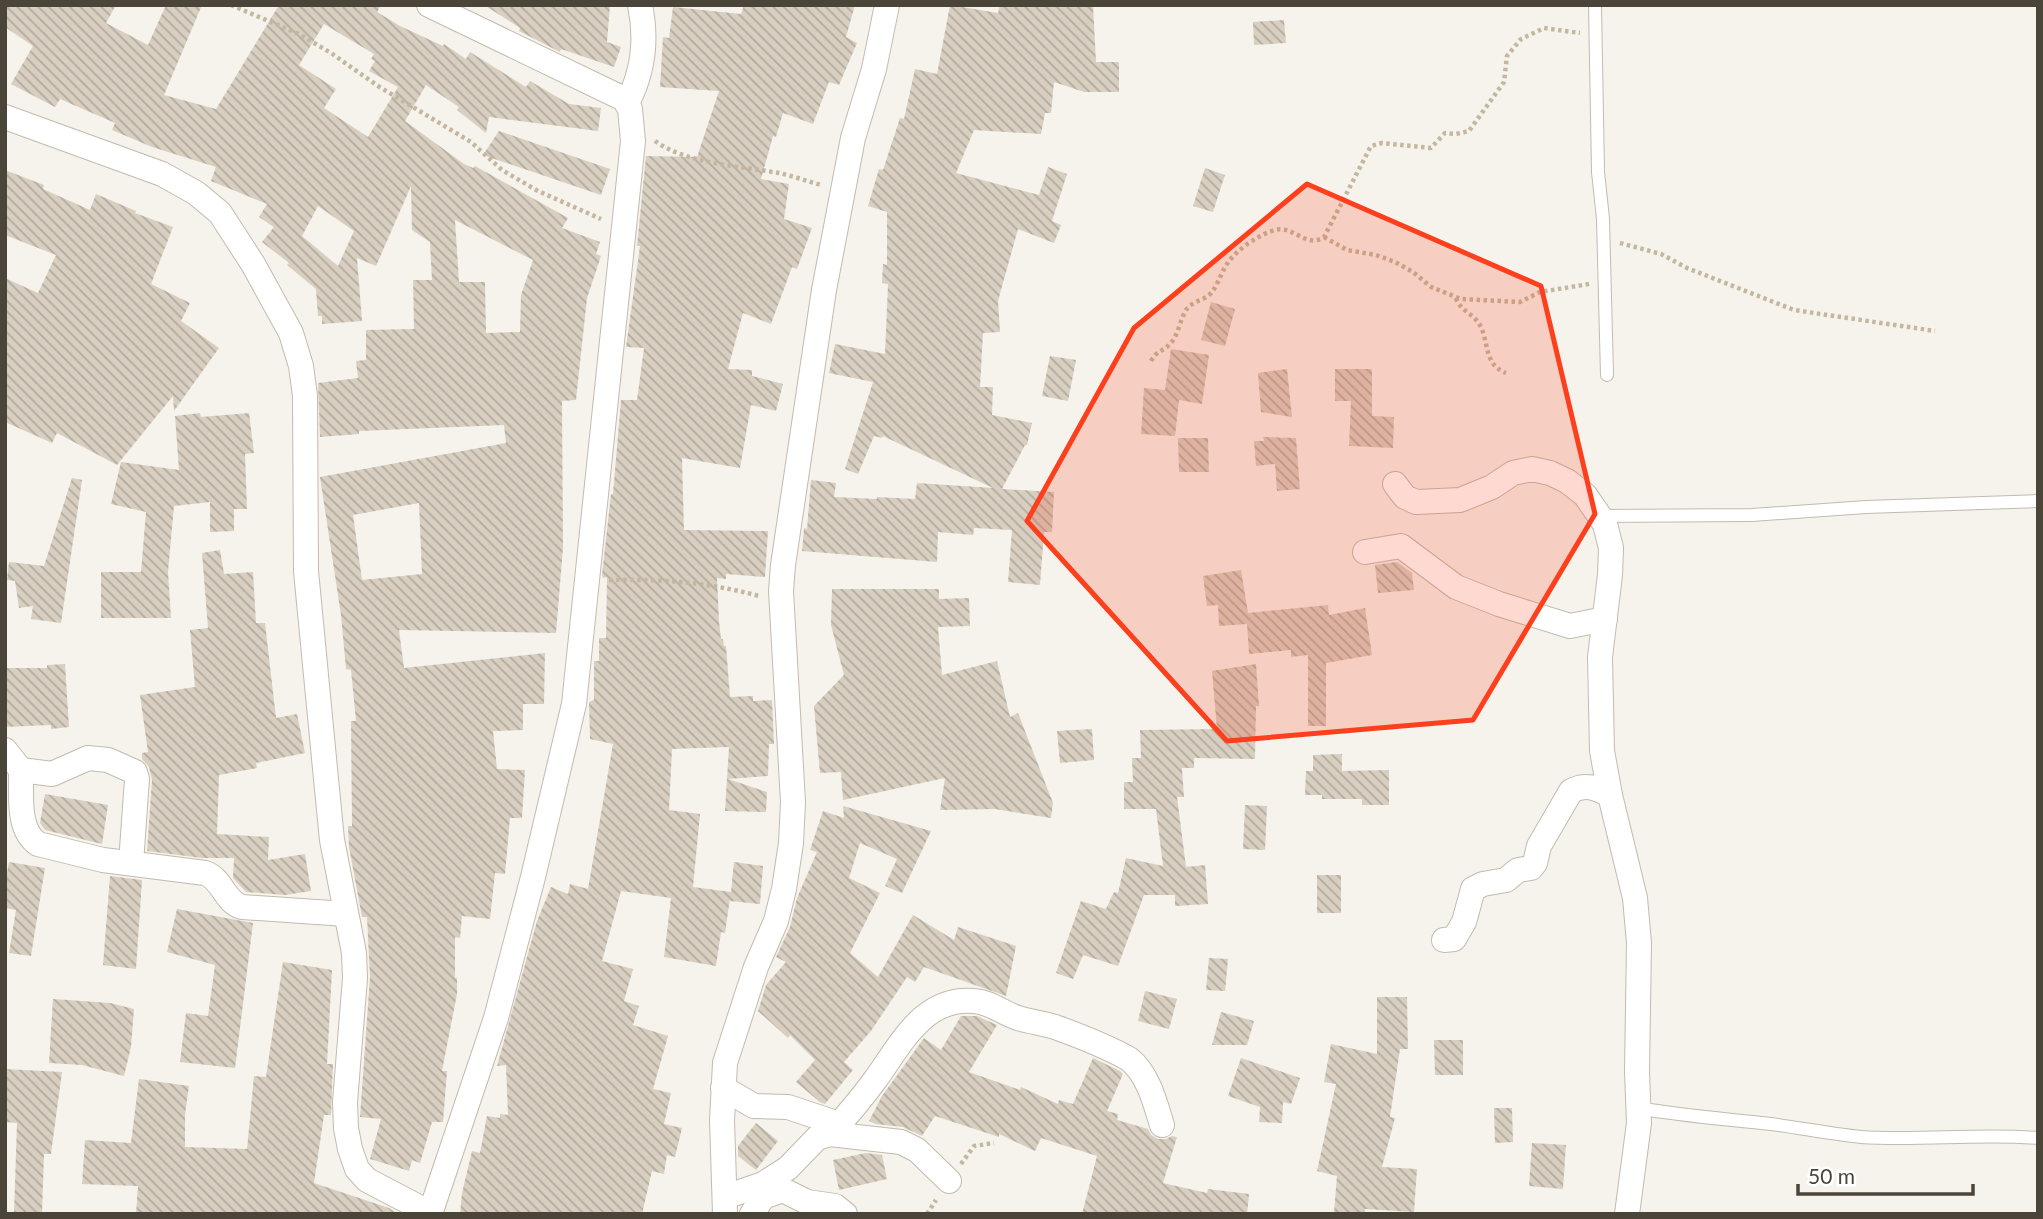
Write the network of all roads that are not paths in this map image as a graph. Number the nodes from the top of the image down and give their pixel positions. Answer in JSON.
{"nodes":[{"id":1,"x":429,"y":5,"type":"edge"},
{"id":2,"x":640,"y":5,"type":"edge"},
{"id":3,"x":887,"y":5,"type":"edge"},
{"id":4,"x":1595,"y":5,"type":"edge"},
{"id":5,"x":629,"y":114,"type":"junction"},
{"id":6,"x":5,"y":117,"type":"edge"},
{"id":7,"x":1607,"y":375,"type":"dead end"},
{"id":8,"x":1395,"y":484,"type":"dead end"},
{"id":9,"x":2038,"y":501,"type":"edge"},
{"id":10,"x":1599,"y":516,"type":"junction"},
{"id":11,"x":1365,"y":552,"type":"dead end"},
{"id":12,"x":1605,"y":619,"type":"junction"},
{"id":13,"x":5,"y":750,"type":"edge"},
{"id":14,"x":20,"y":770,"type":"junction"},
{"id":15,"x":1610,"y":795,"type":"junction"},
{"id":16,"x":131,"y":863,"type":"junction"},
{"id":17,"x":346,"y":914,"type":"junction"},
{"id":18,"x":1444,"y":940,"type":"dead end"},
{"id":19,"x":723,"y":1088,"type":"junction"},
{"id":20,"x":1638,"y":1108,"type":"junction"},
{"id":21,"x":1162,"y":1125,"type":"dead end"},
{"id":22,"x":834,"y":1129,"type":"junction"},
{"id":23,"x":2038,"y":1138,"type":"edge"},
{"id":24,"x":949,"y":1181,"type":"dead end"},
{"id":25,"x":725,"y":1205,"type":"edge"},
{"id":26,"x":430,"y":1213,"type":"edge"},
{"id":27,"x":752,"y":1214,"type":"edge"},
{"id":28,"x":845,"y":1214,"type":"edge"},
{"id":29,"x":1628,"y":1214,"type":"edge"}],
"edges":[{"from":1,"to":5,"type":"street"},
{"from":2,"to":5,"type":"street"},
{"from":3,"to":19,"type":"street"},
{"from":4,"to":7,"type":"lane"},
{"from":5,"to":26,"type":"street"},
{"from":6,"to":17,"type":"street"},
{"from":8,"to":10,"type":"street"},
{"from":9,"to":10,"type":"lane"},
{"from":10,"to":12,"type":"street"},
{"from":11,"to":12,"type":"street"},
{"from":12,"to":15,"type":"street"},
{"from":13,"to":14,"type":"street"},
{"from":14,"to":16,"type":"street"},
{"from":14,"to":16,"type":"street"},
{"from":15,"to":18,"type":"street"},
{"from":15,"to":20,"type":"street"},
{"from":16,"to":17,"type":"street"},
{"from":17,"to":26,"type":"street"},
{"from":19,"to":22,"type":"street"},
{"from":19,"to":25,"type":"street"},
{"from":20,"to":23,"type":"lane"},
{"from":20,"to":29,"type":"street"},
{"from":21,"to":22,"type":"street"},
{"from":22,"to":24,"type":"street"},
{"from":22,"to":25,"type":"street"},
{"from":27,"to":28,"type":"street"}]}
